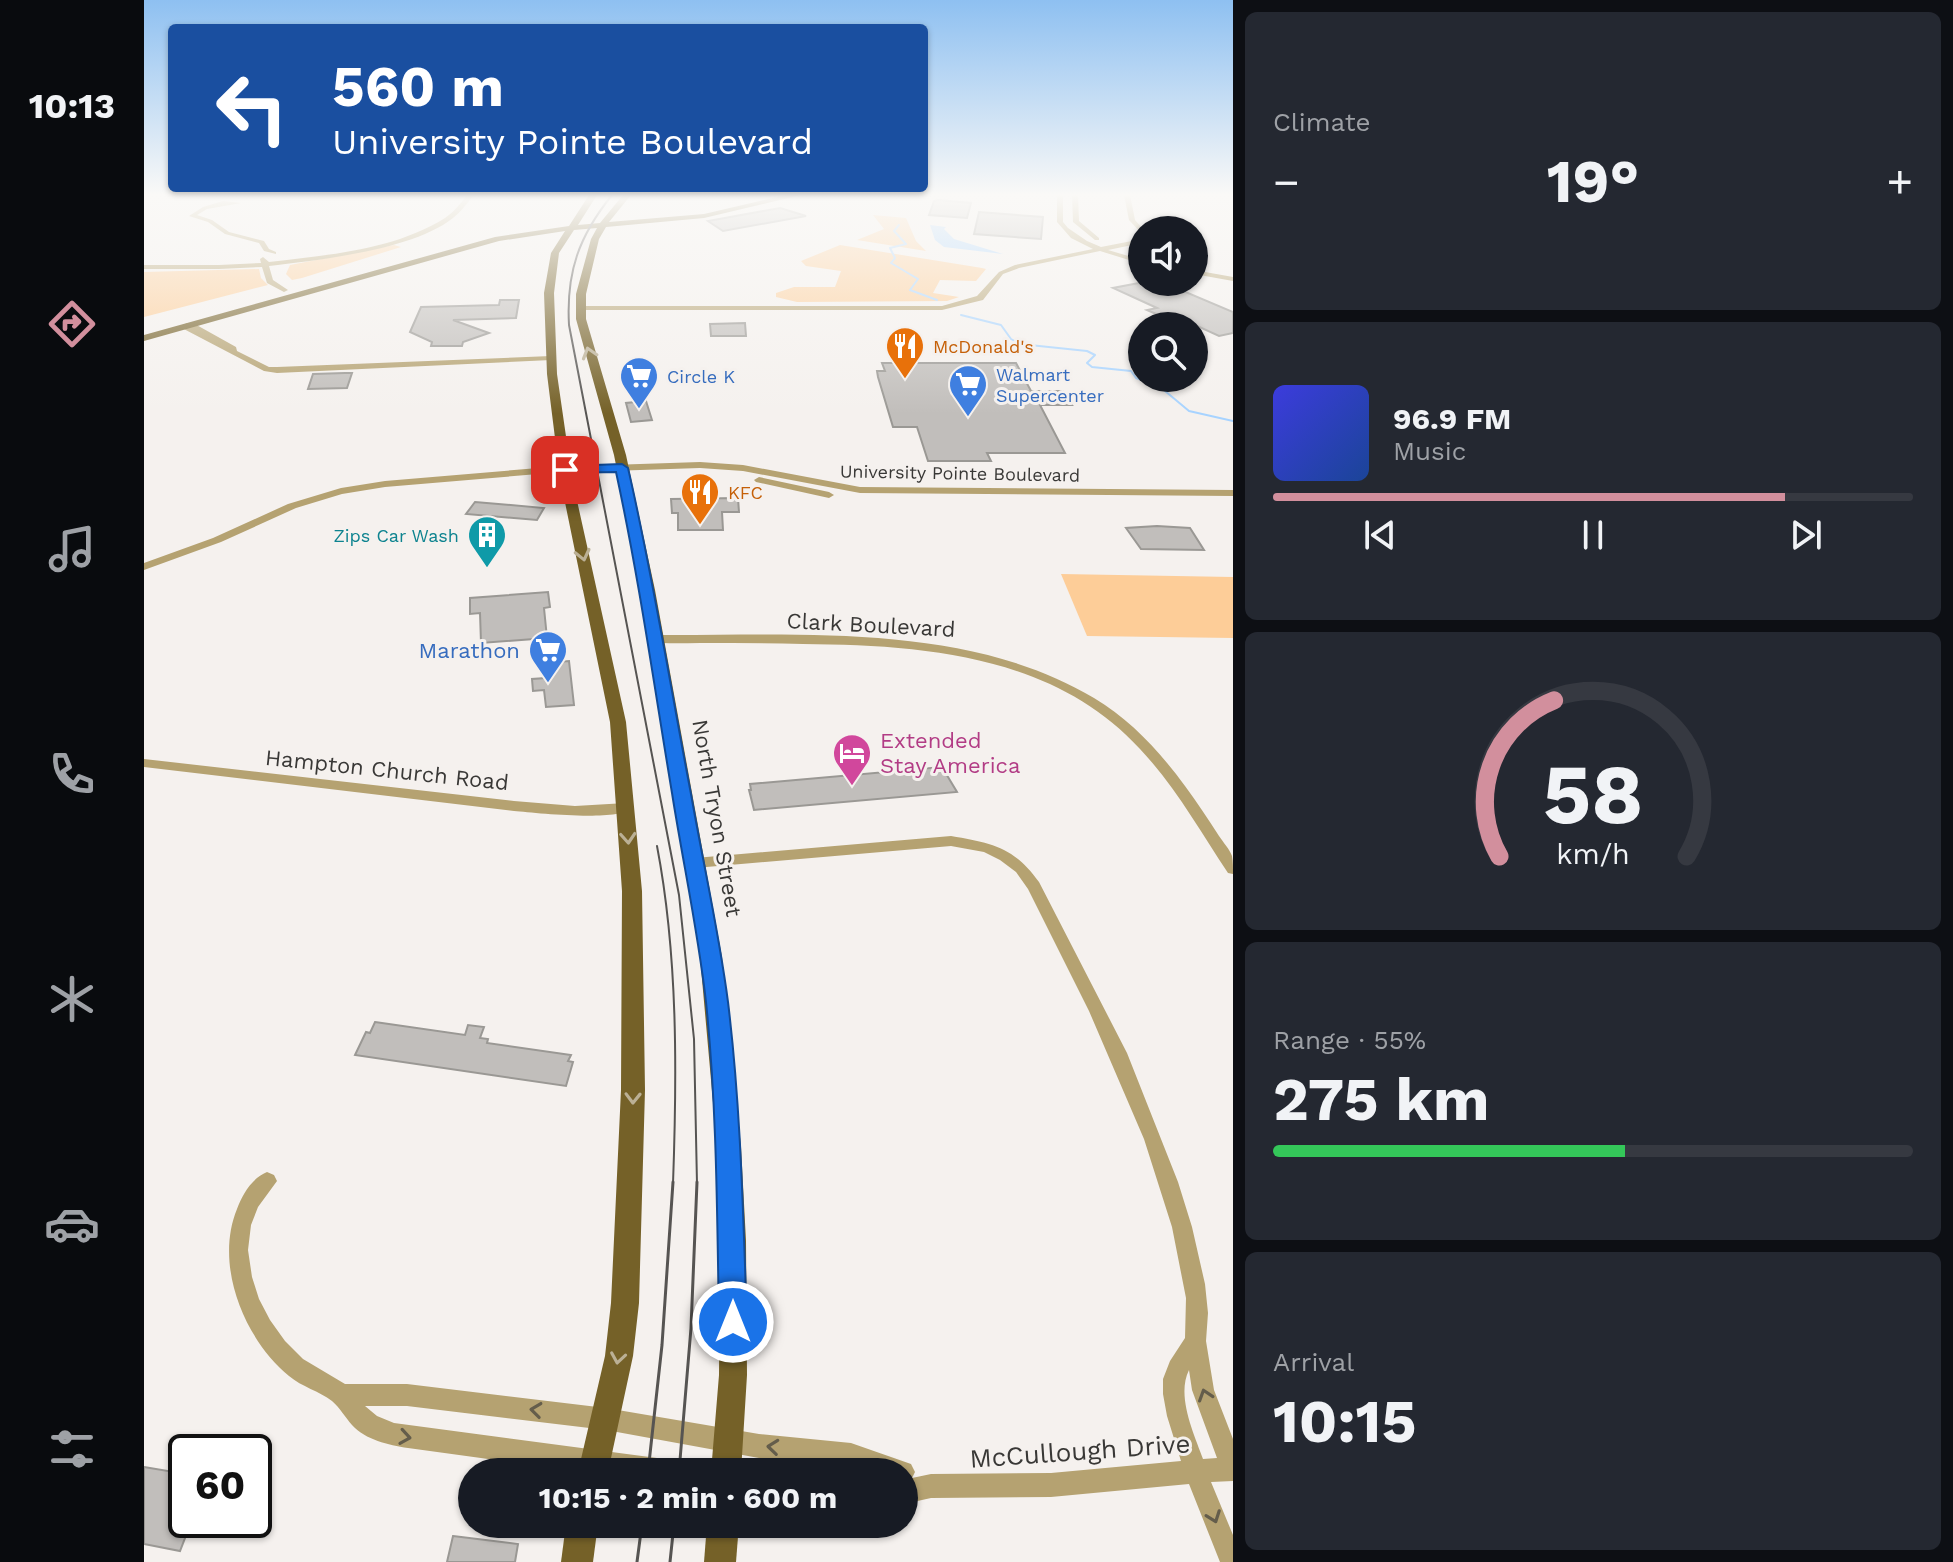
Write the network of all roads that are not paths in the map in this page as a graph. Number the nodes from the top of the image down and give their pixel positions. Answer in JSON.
{"nodes":[{"id":1,"x":170,"y":268,"type":"edge"},
{"id":2,"x":219,"y":268,"type":"edge"},
{"id":3,"x":266,"y":268,"type":"edge"},
{"id":4,"x":276,"y":268,"type":"edge"},
{"id":5,"x":363,"y":268,"type":"edge"},
{"id":6,"x":364,"y":268,"type":"edge"},
{"id":7,"x":394,"y":268,"type":"edge"},
{"id":8,"x":551,"y":268,"type":"edge"},
{"id":9,"x":589,"y":268,"type":"edge"},
{"id":10,"x":1012,"y":268,"type":"edge"},
{"id":11,"x":1208,"y":270,"type":"edge"},
{"id":12,"x":1208,"y":272,"type":"edge"},
{"id":13,"x":1233,"y":276,"type":"edge"},
{"id":14,"x":288,"y":288,"type":"junction"},
{"id":15,"x":304,"y":293,"type":"junction"},
{"id":16,"x":580,"y":308,"type":"junction"},
{"id":17,"x":217,"y":318,"type":"junction"},
{"id":18,"x":187,"y":326,"type":"junction"},
{"id":19,"x":144,"y":328,"type":"edge"},
{"id":20,"x":144,"y":338,"type":"edge"},
{"id":21,"x":551,"y":358,"type":"junction"},
{"id":22,"x":622,"y":472,"type":"junction"},
{"id":23,"x":566,"y":474,"type":"junction"},
{"id":24,"x":1233,"y":495,"type":"edge"},
{"id":25,"x":144,"y":567,"type":"edge"},
{"id":26,"x":656,"y":639,"type":"junction"},
{"id":27,"x":144,"y":763,"type":"edge"},
{"id":28,"x":626,"y":808,"type":"junction"},
{"id":29,"x":695,"y":863,"type":"junction"},
{"id":30,"x":1233,"y":869,"type":"edge"},
{"id":31,"x":267,"y":1181,"type":"dead end"},
{"id":32,"x":1195,"y":1341,"type":"junction"},
{"id":33,"x":342,"y":1395,"type":"junction"},
{"id":34,"x":606,"y":1419,"type":"junction"},
{"id":35,"x":728,"y":1440,"type":"junction"},
{"id":36,"x":537,"y":1458,"type":"edge"},
{"id":37,"x":596,"y":1458,"type":"edge"},
{"id":38,"x":727,"y":1458,"type":"edge"},
{"id":39,"x":860,"y":1458,"type":"edge"},
{"id":40,"x":1233,"y":1468,"type":"edge"},
{"id":41,"x":1197,"y":1472,"type":"junction"},
{"id":42,"x":918,"y":1479,"type":"edge"},
{"id":43,"x":931,"y":1486,"type":"junction"},
{"id":44,"x":918,"y":1489,"type":"edge"},
{"id":45,"x":580,"y":1538,"type":"edge"},
{"id":46,"x":722,"y":1538,"type":"edge"},
{"id":47,"x":577,"y":1562,"type":"edge"},
{"id":48,"x":720,"y":1562,"type":"edge"},
{"id":49,"x":1232,"y":1562,"type":"edge"}],
"edges":[{"from":1,"to":2,"type":"street"},
{"from":3,"to":14,"type":"street"},
{"from":4,"to":14,"type":"street"},
{"from":5,"to":14,"type":"main road"},
{"from":6,"to":15,"type":"main road"},
{"from":7,"to":15,"type":"main road"},
{"from":8,"to":21,"type":"main road"},
{"from":9,"to":16,"type":"main road","name":"North Tryon Street"},
{"from":10,"to":16,"type":"street"},
{"from":11,"to":13,"type":"street"},
{"from":12,"to":13,"type":"street"},
{"from":14,"to":17,"type":"main road"},
{"from":14,"to":19,"type":"main road"},
{"from":15,"to":17,"type":"main road"},
{"from":22,"to":16,"type":"main road","name":"North Tryon Street","one_way":true},
{"from":17,"to":18,"type":"main road"},
{"from":18,"to":20,"type":"main road"},
{"from":18,"to":21,"type":"street"},
{"from":21,"to":23,"type":"main road"},
{"from":22,"to":23,"type":"street","name":"University Pointe Boulevard"},
{"from":22,"to":24,"type":"street","name":"University Pointe Boulevard"},
{"from":22,"to":26,"type":"main road","name":"North Tryon Street"},
{"from":23,"to":25,"type":"street","name":"University Pointe Boulevard"},
{"from":23,"to":28,"type":"main road","one_way":true},
{"from":26,"to":29,"type":"main road","name":"North Tryon Street"},
{"from":26,"to":30,"type":"street","name":"Clark Boulevard"},
{"from":27,"to":28,"type":"street","name":"Hampton Church Road"},
{"from":28,"to":34,"type":"main road","one_way":true},
{"from":29,"to":32,"type":"street"},
{"from":29,"to":35,"type":"main road","name":"North Tryon Street"},
{"from":31,"to":33,"type":"street"},
{"from":40,"to":32,"type":"street","one_way":true},
{"from":32,"to":41,"type":"street"},
{"from":34,"to":33,"type":"street","name":"McCullough Drive","one_way":true},
{"from":33,"to":36,"type":"street","one_way":true},
{"from":34,"to":35,"type":"street","name":"McCullough Drive"},
{"from":34,"to":37,"type":"main road"},
{"from":35,"to":38,"type":"main road","name":"North Tryon Street"},
{"from":39,"to":35,"type":"street","name":"McCullough Drive","one_way":true},
{"from":40,"to":41,"type":"street","name":"McCullough Drive"},
{"from":41,"to":43,"type":"street","name":"McCullough Drive"},
{"from":41,"to":49,"type":"street","one_way":true},
{"from":42,"to":43,"type":"street","name":"McCullough Drive"},
{"from":43,"to":44,"type":"street","name":"McCullough Drive"},
{"from":45,"to":47,"type":"main road"},
{"from":46,"to":48,"type":"main road"}]}
